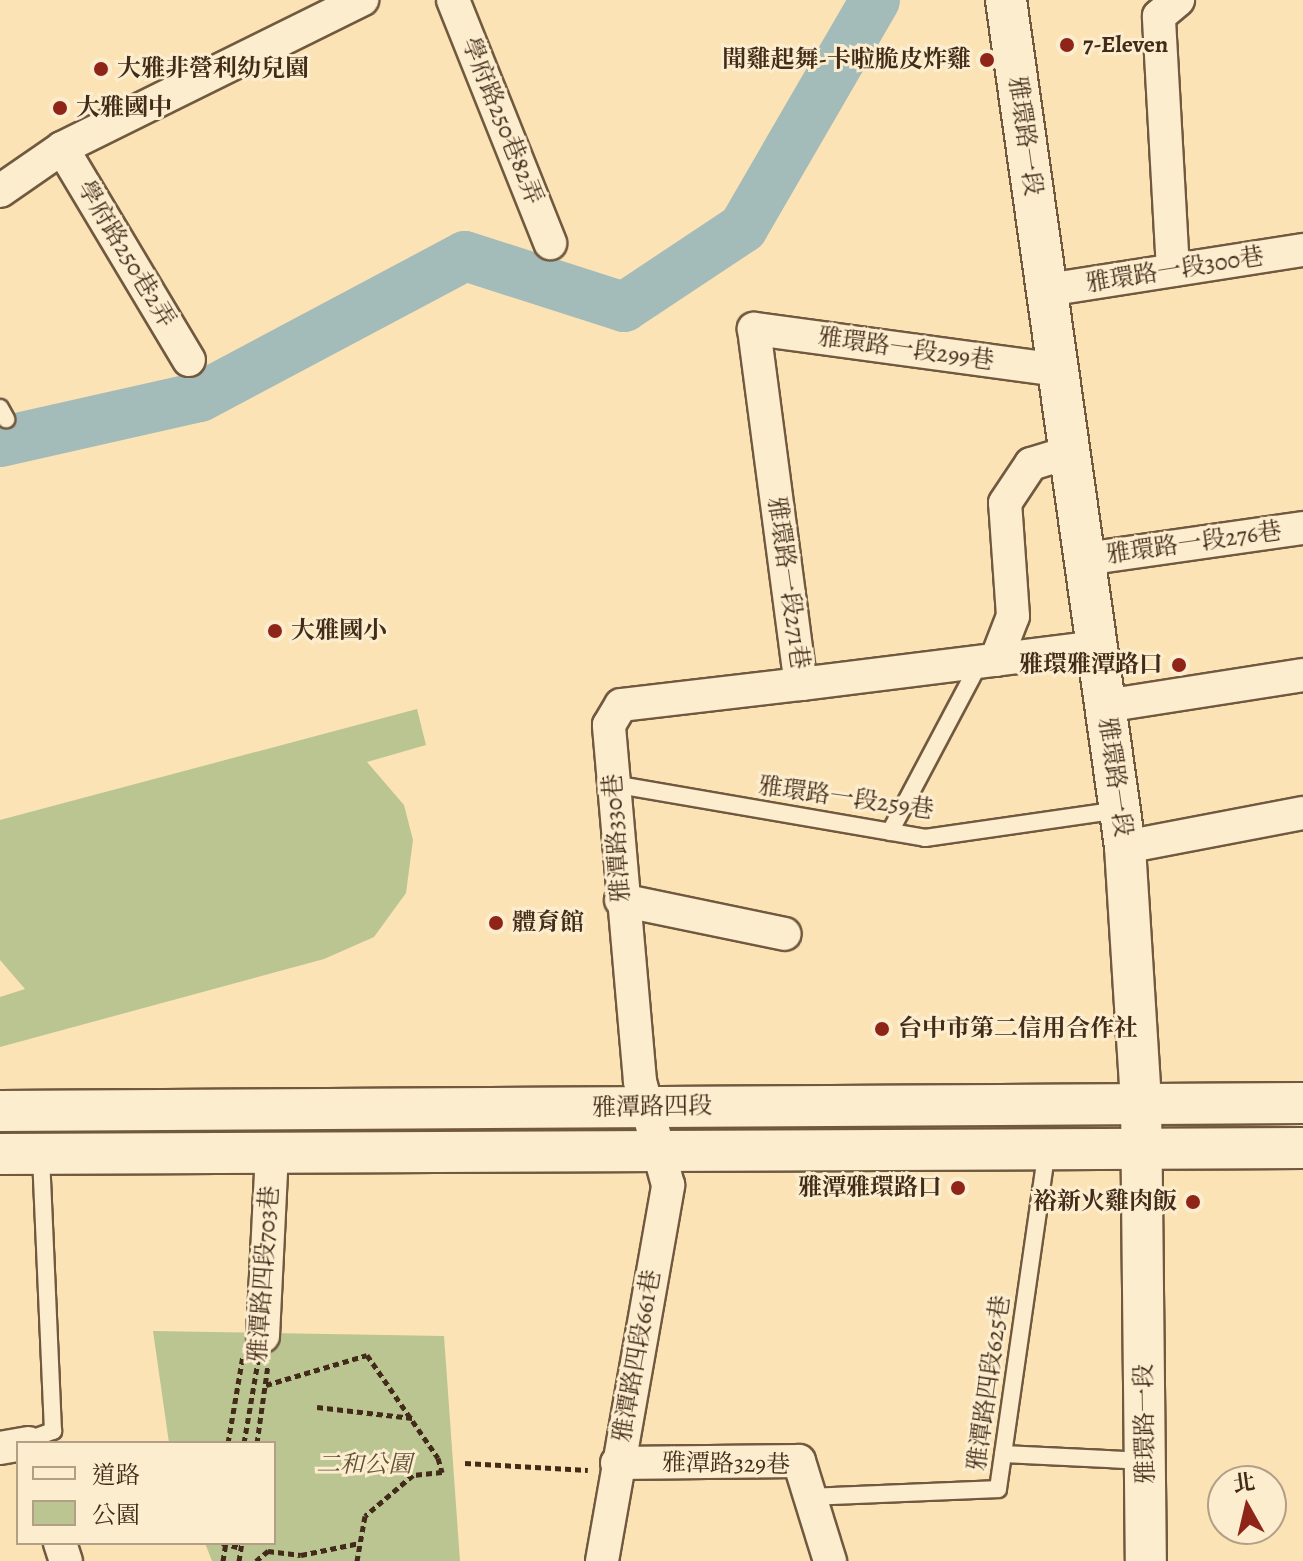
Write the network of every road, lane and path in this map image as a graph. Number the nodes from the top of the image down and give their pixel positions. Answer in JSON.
{"nodes":[{"id":1,"x":362,"y":0,"type":"edge"},
{"id":2,"x":453,"y":0,"type":"edge"},
{"id":3,"x":1006,"y":0,"type":"edge"},
{"id":4,"x":1178,"y":0,"type":"edge"},
{"id":5,"x":62,"y":148,"type":"junction"},
{"id":6,"x":0,"y":191,"type":"edge"},
{"id":7,"x":550,"y":243,"type":"dead end"},
{"id":8,"x":1303,"y":250,"type":"edge"},
{"id":9,"x":1173,"y":270,"type":"junction"},
{"id":10,"x":1047,"y":290,"type":"junction"},
{"id":11,"x":754,"y":329,"type":"joint"},
{"id":12,"x":189,"y":360,"type":"dead end"},
{"id":13,"x":1058,"y":370,"type":"junction"},
{"id":14,"x":1070,"y":452,"type":"junction"},
{"id":15,"x":1303,"y":528,"type":"edge"},
{"id":16,"x":1085,"y":559,"type":"junction"},
{"id":17,"x":1097,"y":647,"type":"junction"},
{"id":18,"x":988,"y":661,"type":"junction"},
{"id":19,"x":1303,"y":675,"type":"edge"},
{"id":20,"x":801,"y":684,"type":"junction"},
{"id":21,"x":1105,"y":706,"type":"junction"},
{"id":22,"x":613,"y":784,"type":"junction"},
{"id":23,"x":1303,"y":813,"type":"edge"},
{"id":24,"x":1122,"y":829,"type":"junction"},
{"id":25,"x":890,"y":832,"type":"junction"},
{"id":26,"x":621,"y":900,"type":"junction"},
{"id":27,"x":785,"y":934,"type":"dead end"},
{"id":28,"x":1141,"y":1098,"type":"junction"},
{"id":29,"x":1303,"y":1103,"type":"edge"},
{"id":30,"x":650,"y":1108,"type":"junction"},
{"id":31,"x":0,"y":1111,"type":"edge"},
{"id":32,"x":1048,"y":1144,"type":"junction"},
{"id":33,"x":1142,"y":1144,"type":"junction"},
{"id":34,"x":1303,"y":1148,"type":"edge"},
{"id":35,"x":662,"y":1150,"type":"junction"},
{"id":36,"x":272,"y":1152,"type":"junction"},
{"id":37,"x":41,"y":1153,"type":"junction"},
{"id":38,"x":0,"y":1154,"type":"edge"},
{"id":39,"x":261,"y":1345,"type":"junction"},
{"id":40,"x":317,"y":1407,"type":"dead end"},
{"id":41,"x":412,"y":1418,"type":"junction"},
{"id":42,"x":27,"y":1441,"type":"edge"},
{"id":43,"x":228,"y":1441,"type":"edge"},
{"id":44,"x":244,"y":1441,"type":"edge"},
{"id":45,"x":257,"y":1441,"type":"edge"},
{"id":46,"x":1003,"y":1454,"type":"junction"},
{"id":47,"x":1145,"y":1461,"type":"junction"},
{"id":48,"x":465,"y":1463,"type":"dead end"},
{"id":49,"x":616,"y":1467,"type":"junction"},
{"id":50,"x":810,"y":1497,"type":"junction"},
{"id":51,"x":360,"y":1543,"type":"junction"},
{"id":52,"x":242,"y":1546,"type":"edge"},
{"id":53,"x":300,"y":1558,"type":"edge"},
{"id":54,"x":239,"y":1561,"type":"edge"},
{"id":55,"x":256,"y":1561,"type":"edge"},
{"id":56,"x":357,"y":1561,"type":"edge"},
{"id":57,"x":602,"y":1561,"type":"edge"},
{"id":58,"x":830,"y":1561,"type":"edge"},
{"id":59,"x":1146,"y":1561,"type":"edge"}],
"edges":[{"from":1,"to":5,"type":"street"},
{"from":2,"to":7,"type":"street","name":"學府路250巷82弄"},
{"from":3,"to":10,"type":"street","name":"雅環路一段"},
{"from":4,"to":9,"type":"street"},
{"from":5,"to":6,"type":"street"},
{"from":5,"to":12,"type":"street","name":"學府路250巷2弄"},
{"from":8,"to":9,"type":"street","name":"雅環路一段300巷"},
{"from":9,"to":10,"type":"street","name":"雅環路一段300巷"},
{"from":10,"to":13,"type":"street","name":"雅環路一段"},
{"from":11,"to":13,"type":"street","name":"雅環路一段299巷"},
{"from":11,"to":20,"type":"street","name":"雅環路一段271巷"},
{"from":13,"to":14,"type":"street","name":"雅環路一段"},
{"from":14,"to":16,"type":"street","name":"雅環路一段"},
{"from":14,"to":18,"type":"street"},
{"from":15,"to":16,"type":"street","name":"雅環路一段276巷"},
{"from":16,"to":17,"type":"street","name":"雅環路一段"},
{"from":17,"to":18,"type":"street","name":"雅環路一段271巷"},
{"from":17,"to":21,"type":"street","name":"雅環路一段"},
{"from":18,"to":20,"type":"street","name":"雅環路一段271巷"},
{"from":18,"to":25,"type":"lane"},
{"from":19,"to":21,"type":"street"},
{"from":20,"to":22,"type":"street","name":"雅潭路330巷"},
{"from":21,"to":24,"type":"street","name":"雅環路一段"},
{"from":22,"to":25,"type":"lane","name":"雅環路一段259巷"},
{"from":22,"to":26,"type":"street","name":"雅潭路330巷"},
{"from":23,"to":24,"type":"street"},
{"from":24,"to":25,"type":"lane","name":"雅環路一段259巷"},
{"from":24,"to":28,"type":"street","name":"雅環路一段"},
{"from":26,"to":27,"type":"street"},
{"from":26,"to":30,"type":"street","name":"雅潭路330巷"},
{"from":28,"to":29,"type":"street","name":"雅潭路四段"},
{"from":28,"to":30,"type":"street","name":"雅潭路四段"},
{"from":28,"to":33,"type":"street","name":"雅環路一段"},
{"from":30,"to":31,"type":"street","name":"雅潭路四段"},
{"from":30,"to":35,"type":"street","name":"雅潭路330巷"},
{"from":32,"to":33,"type":"street","name":"雅潭路四段"},
{"from":32,"to":35,"type":"street","name":"雅潭路四段"},
{"from":32,"to":46,"type":"lane","name":"雅潭路四段625巷"},
{"from":33,"to":34,"type":"street","name":"雅潭路四段"},
{"from":33,"to":47,"type":"street","name":"雅環路一段"},
{"from":35,"to":36,"type":"street","name":"雅潭路四段"},
{"from":35,"to":49,"type":"street","name":"雅潭路四段661巷"},
{"from":36,"to":37,"type":"street","name":"雅潭路四段"},
{"from":36,"to":39,"type":"street","name":"雅潭路四段703巷"},
{"from":37,"to":38,"type":"street","name":"雅潭路四段"},
{"from":37,"to":42,"type":"lane"},
{"from":39,"to":43,"type":"path"},
{"from":39,"to":44,"type":"path","name":"雅潭路四段703巷"},
{"from":40,"to":41,"type":"path"},
{"from":41,"to":45,"type":"path"},
{"from":41,"to":51,"type":"path"},
{"from":46,"to":47,"type":"lane"},
{"from":46,"to":50,"type":"lane","name":"雅潭路四段625巷"},
{"from":47,"to":59,"type":"street","name":"雅環路一段"},
{"from":48,"to":49,"type":"path"},
{"from":49,"to":50,"type":"street","name":"雅潭路329巷"},
{"from":49,"to":57,"type":"street","name":"雅潭路四段661巷"},
{"from":50,"to":58,"type":"street"},
{"from":51,"to":53,"type":"path"},
{"from":51,"to":56,"type":"path"},
{"from":52,"to":54,"type":"path"},
{"from":53,"to":55,"type":"path"}]}
